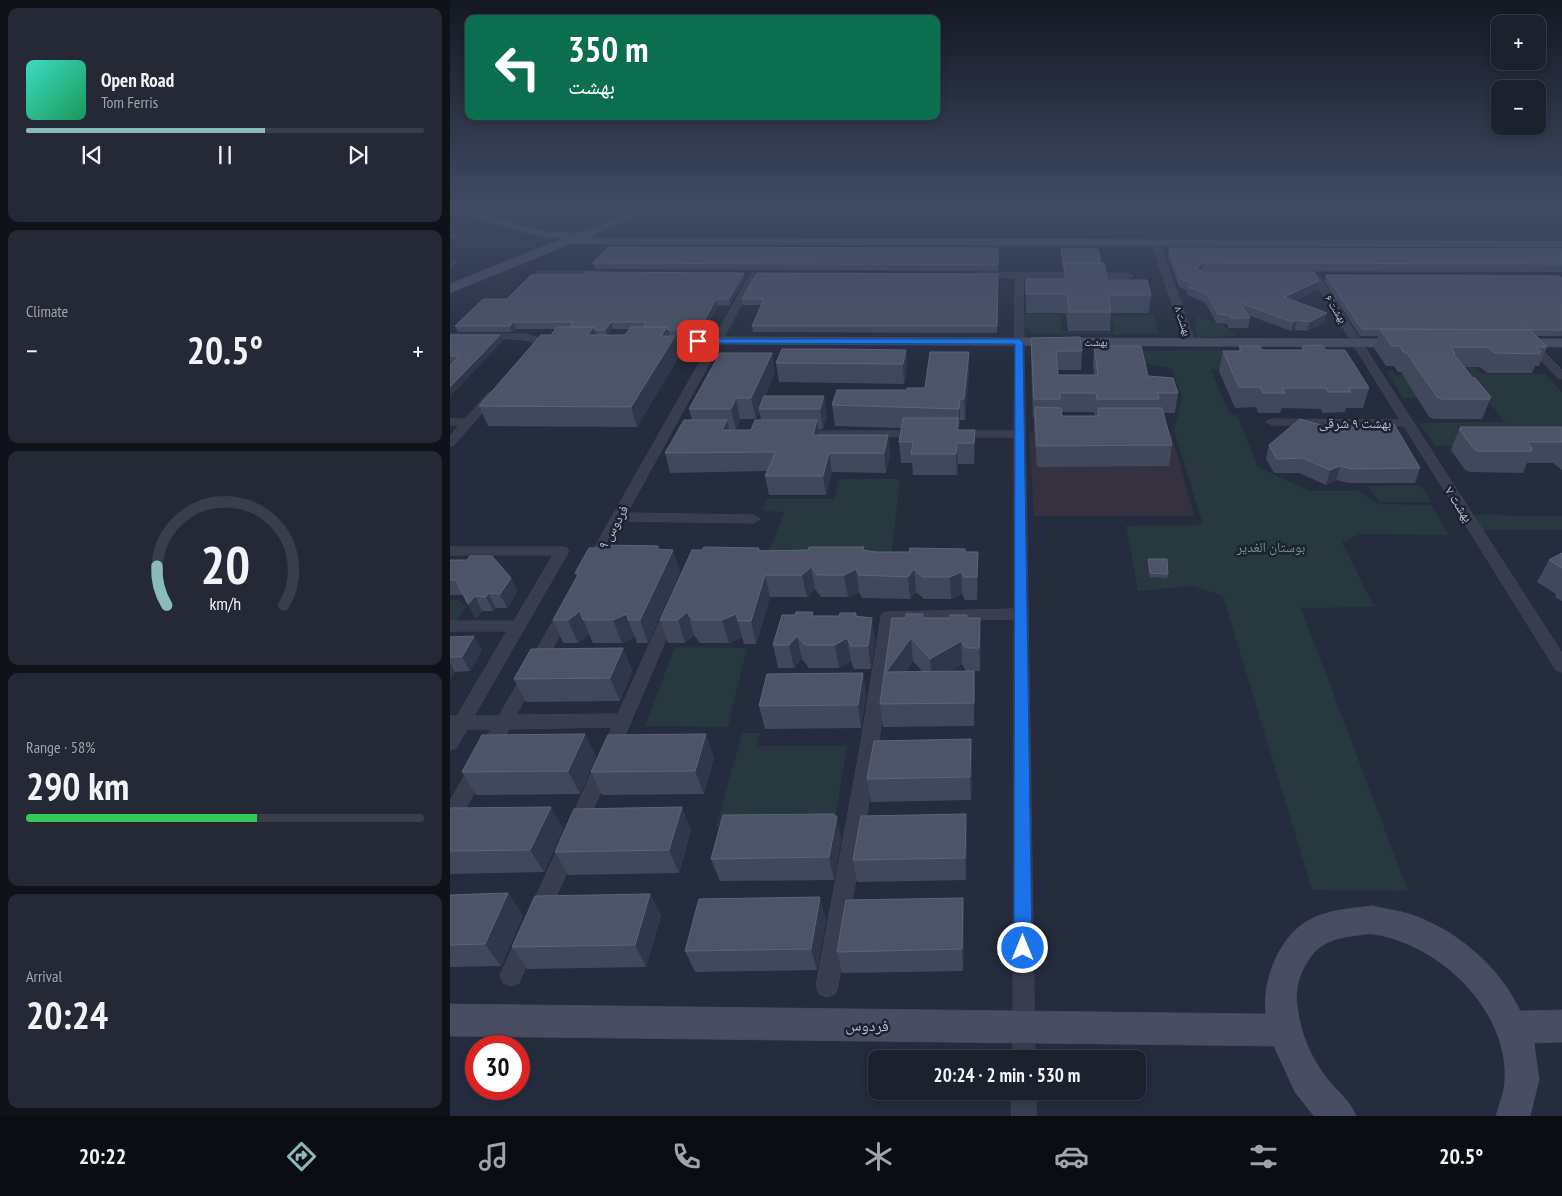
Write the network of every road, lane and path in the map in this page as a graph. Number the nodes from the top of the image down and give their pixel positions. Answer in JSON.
{"nodes":[{"id":1,"x":496,"y":260,"type":"edge"},
{"id":2,"x":515,"y":260,"type":"edge"},
{"id":3,"x":1162,"y":260,"type":"edge"},
{"id":4,"x":540,"y":274,"type":"edge"},
{"id":5,"x":609,"y":274,"type":"edge"},
{"id":6,"x":754,"y":275,"type":"edge"},
{"id":7,"x":970,"y":276,"type":"edge"},
{"id":8,"x":1019,"y":276,"type":"junction"},
{"id":9,"x":1129,"y":276,"type":"dead end"},
{"id":10,"x":1315,"y":276,"type":"edge"},
{"id":11,"x":450,"y":281,"type":"edge"},
{"id":12,"x":450,"y":289,"type":"edge"},
{"id":13,"x":450,"y":337,"type":"edge"},
{"id":14,"x":560,"y":341,"type":"edge"},
{"id":15,"x":648,"y":341,"type":"edge"},
{"id":16,"x":717,"y":341,"type":"junction"},
{"id":17,"x":1019,"y":342,"type":"junction"},
{"id":18,"x":1190,"y":342,"type":"junction"},
{"id":19,"x":1357,"y":342,"type":"junction"},
{"id":20,"x":1414,"y":343,"type":"edge"},
{"id":21,"x":1501,"y":343,"type":"edge"},
{"id":22,"x":1530,"y":343,"type":"junction"},
{"id":23,"x":1562,"y":343,"type":"edge"},
{"id":24,"x":1562,"y":376,"type":"edge"},
{"id":25,"x":501,"y":385,"type":"edge"},
{"id":26,"x":450,"y":422,"type":"edge"},
{"id":27,"x":468,"y":422,"type":"junction"},
{"id":28,"x":1272,"y":422,"type":"dead end"},
{"id":29,"x":1407,"y":423,"type":"junction"},
{"id":30,"x":1023,"y":427,"type":"junction"},
{"id":31,"x":793,"y":434,"type":"edge"},
{"id":32,"x":450,"y":443,"type":"edge"},
{"id":33,"x":619,"y":517,"type":"junction"},
{"id":34,"x":753,"y":519,"type":"dead end"},
{"id":35,"x":450,"y":552,"type":"edge"},
{"id":36,"x":585,"y":576,"type":"edge"},
{"id":37,"x":571,"y":602,"type":"edge"},
{"id":38,"x":676,"y":602,"type":"edge"},
{"id":39,"x":1021,"y":614,"type":"junction"},
{"id":40,"x":450,"y":626,"type":"edge"},
{"id":41,"x":518,"y":626,"type":"junction"},
{"id":42,"x":1562,"y":666,"type":"edge"},
{"id":43,"x":624,"y":720,"type":"junction"},
{"id":44,"x":504,"y":721,"type":"junction"},
{"id":45,"x":456,"y":723,"type":"edge"},
{"id":46,"x":450,"y":743,"type":"edge"},
{"id":47,"x":450,"y":818,"type":"edge"},
{"id":48,"x":511,"y":975,"type":"dead end"},
{"id":49,"x":827,"y":986,"type":"dead end"},
{"id":50,"x":450,"y":1020,"type":"edge"},
{"id":51,"x":1562,"y":1026,"type":"edge"},
{"id":52,"x":1023,"y":1027,"type":"junction"},
{"id":53,"x":1512,"y":1027,"type":"junction"},
{"id":54,"x":1284,"y":1030,"type":"junction"},
{"id":55,"x":1024,"y":1050,"type":"edge"},
{"id":56,"x":1024,"y":1100,"type":"edge"},
{"id":57,"x":1024,"y":1116,"type":"edge"},
{"id":58,"x":1339,"y":1116,"type":"edge"},
{"id":59,"x":1513,"y":1116,"type":"edge"}],
"edges":[{"from":1,"to":11,"type":"main road"},
{"from":2,"to":12,"type":"main road"},
{"from":3,"to":18,"type":"street","name":"بهشت ۸"},
{"from":4,"to":5,"type":"street"},
{"from":6,"to":16,"type":"street","name":"فردوس ۹"},
{"from":7,"to":8,"type":"street"},
{"from":8,"to":9,"type":"street"},
{"from":8,"to":17,"type":"street"},
{"from":10,"to":19,"type":"street","name":"بهشت ۶"},
{"from":13,"to":14,"type":"street"},
{"from":15,"to":16,"type":"street","name":"بهشت"},
{"from":16,"to":17,"type":"main road","name":"بهشت"},
{"from":16,"to":33,"type":"street","name":"فردوس ۹"},
{"from":17,"to":18,"type":"main road","name":"بهشت"},
{"from":17,"to":30,"type":"street"},
{"from":18,"to":19,"type":"main road","name":"بهشت"},
{"from":19,"to":20,"type":"main road","name":"بهشت"},
{"from":19,"to":29,"type":"street","name":"بهشت ۷"},
{"from":21,"to":22,"type":"main road"},
{"from":22,"to":23,"type":"main road"},
{"from":22,"to":24,"type":"street"},
{"from":25,"to":27,"type":"street"},
{"from":26,"to":27,"type":"street"},
{"from":27,"to":32,"type":"street"},
{"from":28,"to":29,"type":"street","name":"بهشت ۹ شرقی"},
{"from":29,"to":42,"type":"street","name":"بهشت ۷"},
{"from":30,"to":31,"type":"street"},
{"from":30,"to":39,"type":"street"},
{"from":33,"to":34,"type":"street"},
{"from":33,"to":36,"type":"street","name":"فردوس ۹"},
{"from":35,"to":41,"type":"street"},
{"from":37,"to":44,"type":"street"},
{"from":38,"to":43,"type":"street"},
{"from":39,"to":49,"type":"street"},
{"from":39,"to":52,"type":"street"},
{"from":40,"to":41,"type":"street"},
{"from":41,"to":45,"type":"street"},
{"from":43,"to":44,"type":"street"},
{"from":43,"to":48,"type":"street"},
{"from":44,"to":45,"type":"street"},
{"from":44,"to":47,"type":"street"},
{"from":45,"to":46,"type":"street"},
{"from":50,"to":52,"type":"main road","name":"فردوس"},
{"from":51,"to":53,"type":"main road"},
{"from":52,"to":54,"type":"main road","name":"فردوس"},
{"from":52,"to":55,"type":"street"},
{"from":53,"to":54,"type":"main road"},
{"from":53,"to":59,"type":"main road"},
{"from":54,"to":58,"type":"main road"},
{"from":56,"to":57,"type":"street"}]}
